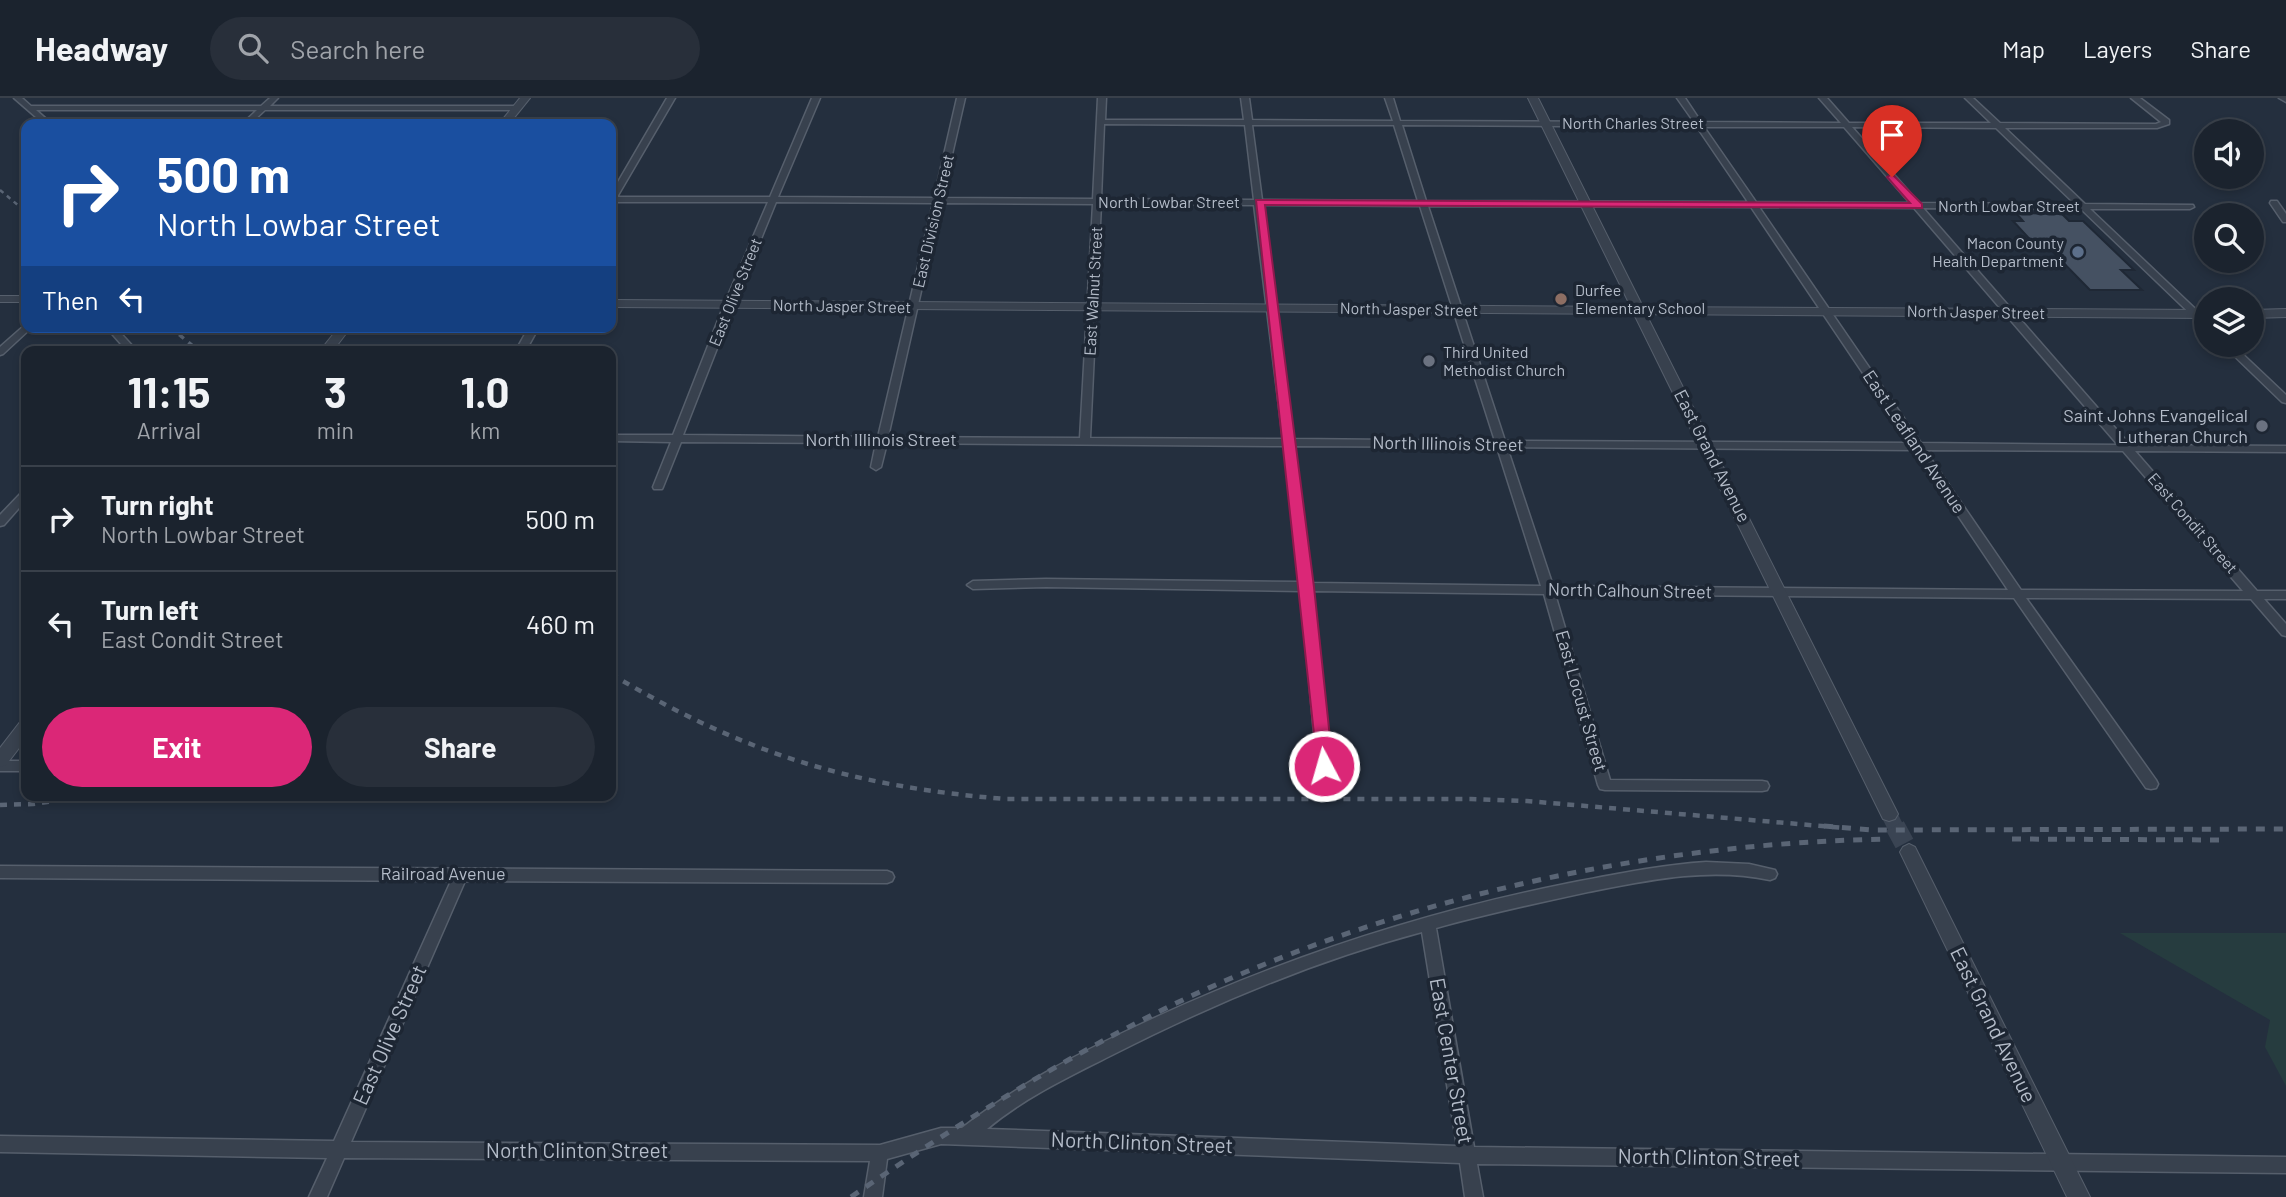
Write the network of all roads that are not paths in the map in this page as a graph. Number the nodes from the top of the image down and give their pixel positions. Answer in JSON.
{"nodes":[{"id":1,"x":21,"y":98,"type":"edge"},
{"id":2,"x":274,"y":98,"type":"edge"},
{"id":3,"x":525,"y":98,"type":"edge"},
{"id":4,"x":671,"y":98,"type":"edge"},
{"id":5,"x":816,"y":98,"type":"edge"},
{"id":6,"x":961,"y":98,"type":"edge"},
{"id":7,"x":1102,"y":98,"type":"edge"},
{"id":8,"x":1245,"y":98,"type":"edge"},
{"id":9,"x":1389,"y":98,"type":"edge"},
{"id":10,"x":1533,"y":98,"type":"edge"},
{"id":11,"x":1681,"y":98,"type":"edge"},
{"id":12,"x":1823,"y":98,"type":"edge"},
{"id":13,"x":1969,"y":98,"type":"edge"},
{"id":14,"x":2134,"y":98,"type":"edge"},
{"id":15,"x":29,"y":108,"type":"junction"},
{"id":16,"x":517,"y":108,"type":"junction"},
{"id":17,"x":262,"y":109,"type":"junction"},
{"id":18,"x":42,"y":119,"type":"edge"},
{"id":19,"x":251,"y":119,"type":"edge"},
{"id":20,"x":508,"y":119,"type":"edge"},
{"id":21,"x":1100,"y":122,"type":"junction"},
{"id":22,"x":1247,"y":122,"type":"junction"},
{"id":23,"x":1398,"y":123,"type":"junction"},
{"id":24,"x":1546,"y":123,"type":"junction"},
{"id":25,"x":1698,"y":124,"type":"junction"},
{"id":26,"x":1846,"y":125,"type":"junction"},
{"id":27,"x":1998,"y":125,"type":"junction"},
{"id":28,"x":616,"y":192,"type":"edge"},
{"id":29,"x":616,"y":200,"type":"edge"},
{"id":30,"x":774,"y":200,"type":"junction"},
{"id":31,"x":937,"y":201,"type":"junction"},
{"id":32,"x":1098,"y":202,"type":"junction"},
{"id":33,"x":1259,"y":202,"type":"junction"},
{"id":34,"x":1424,"y":203,"type":"junction"},
{"id":35,"x":2273,"y":203,"type":"dead end"},
{"id":36,"x":1587,"y":204,"type":"junction"},
{"id":37,"x":1751,"y":205,"type":"junction"},
{"id":38,"x":1918,"y":206,"type":"junction"},
{"id":39,"x":2080,"y":206,"type":"junction"},
{"id":40,"x":2190,"y":206,"type":"dead end"},
{"id":41,"x":2286,"y":220,"type":"edge"},
{"id":42,"x":0,"y":299,"type":"edge"},
{"id":43,"x":21,"y":299,"type":"edge"},
{"id":44,"x":616,"y":304,"type":"edge"},
{"id":45,"x":729,"y":305,"type":"junction"},
{"id":46,"x":913,"y":306,"type":"junction"},
{"id":47,"x":1093,"y":307,"type":"junction"},
{"id":48,"x":1270,"y":308,"type":"junction"},
{"id":49,"x":2194,"y":308,"type":"edge"},
{"id":50,"x":1457,"y":310,"type":"junction"},
{"id":51,"x":1638,"y":310,"type":"junction"},
{"id":52,"x":1824,"y":311,"type":"junction"},
{"id":53,"x":2011,"y":312,"type":"junction"},
{"id":54,"x":2286,"y":313,"type":"edge"},
{"id":55,"x":2194,"y":314,"type":"edge"},
{"id":56,"x":2264,"y":314,"type":"edge"},
{"id":57,"x":21,"y":333,"type":"edge"},
{"id":58,"x":116,"y":333,"type":"edge"},
{"id":59,"x":127,"y":346,"type":"edge"},
{"id":60,"x":0,"y":352,"type":"edge"},
{"id":61,"x":2241,"y":357,"type":"edge"},
{"id":62,"x":2286,"y":400,"type":"edge"},
{"id":63,"x":616,"y":438,"type":"edge"},
{"id":64,"x":676,"y":438,"type":"junction"},
{"id":65,"x":883,"y":440,"type":"junction"},
{"id":66,"x":1085,"y":441,"type":"junction"},
{"id":67,"x":1289,"y":442,"type":"junction"},
{"id":68,"x":1499,"y":444,"type":"junction"},
{"id":69,"x":1708,"y":446,"type":"junction"},
{"id":70,"x":1918,"y":446,"type":"junction"},
{"id":71,"x":2129,"y":448,"type":"junction"},
{"id":72,"x":2286,"y":449,"type":"edge"},
{"id":73,"x":876,"y":467,"type":"dead end"},
{"id":74,"x":658,"y":487,"type":"dead end"},
{"id":75,"x":0,"y":505,"type":"edge"},
{"id":76,"x":21,"y":505,"type":"edge"},
{"id":77,"x":0,"y":522,"type":"edge"},
{"id":78,"x":973,"y":585,"type":"dead end"},
{"id":79,"x":1307,"y":587,"type":"junction"},
{"id":80,"x":1548,"y":589,"type":"junction"},
{"id":81,"x":1780,"y":593,"type":"junction"},
{"id":82,"x":2018,"y":594,"type":"junction"},
{"id":83,"x":2254,"y":595,"type":"junction"},
{"id":84,"x":2286,"y":595,"type":"edge"},
{"id":85,"x":2286,"y":632,"type":"edge"},
{"id":86,"x":21,"y":733,"type":"edge"},
{"id":87,"x":0,"y":760,"type":"edge"},
{"id":88,"x":0,"y":766,"type":"edge"},
{"id":89,"x":21,"y":766,"type":"edge"},
{"id":90,"x":1324,"y":766,"type":"dead end"},
{"id":91,"x":2151,"y":784,"type":"dead end"},
{"id":92,"x":1762,"y":786,"type":"dead end"},
{"id":93,"x":1889,"y":814,"type":"tunnel mouth"},
{"id":94,"x":1909,"y":852,"type":"tunnel mouth"},
{"id":95,"x":0,"y":872,"type":"edge"},
{"id":96,"x":461,"y":874,"type":"junction"},
{"id":97,"x":1770,"y":874,"type":"dead end"},
{"id":98,"x":887,"y":877,"type":"dead end"},
{"id":99,"x":1428,"y":926,"type":"junction"},
{"id":100,"x":965,"y":1137,"type":"junction"},
{"id":101,"x":0,"y":1144,"type":"edge"},
{"id":102,"x":339,"y":1150,"type":"junction"},
{"id":103,"x":880,"y":1153,"type":"junction"},
{"id":104,"x":1467,"y":1155,"type":"junction"},
{"id":105,"x":2061,"y":1162,"type":"junction"},
{"id":106,"x":2286,"y":1166,"type":"edge"},
{"id":107,"x":318,"y":1197,"type":"edge"},
{"id":108,"x":873,"y":1197,"type":"edge"},
{"id":109,"x":1474,"y":1197,"type":"edge"},
{"id":110,"x":2079,"y":1197,"type":"edge"}],
"edges":[{"from":1,"to":15,"type":"street"},
{"from":2,"to":17,"type":"street"},
{"from":3,"to":16,"type":"street"},
{"from":4,"to":28,"type":"street"},
{"from":5,"to":30,"type":"street","name":"East Olive Street"},
{"from":6,"to":31,"type":"street","name":"East Division Street"},
{"from":7,"to":21,"type":"street","name":"East Walnut Street"},
{"from":8,"to":22,"type":"street"},
{"from":9,"to":23,"type":"street","name":"East Locust Street"},
{"from":10,"to":24,"type":"street","name":"East Grand Avenue"},
{"from":11,"to":25,"type":"street","name":"East Leafland Avenue"},
{"from":12,"to":26,"type":"street","name":"East Condit Street"},
{"from":13,"to":27,"type":"street"},
{"from":14,"to":27,"type":"street","name":"North Charles Street"},
{"from":15,"to":17,"type":"street"},
{"from":15,"to":18,"type":"street"},
{"from":16,"to":17,"type":"street"},
{"from":16,"to":20,"type":"street"},
{"from":17,"to":19,"type":"street"},
{"from":21,"to":22,"type":"street","name":"North Charles Street"},
{"from":21,"to":32,"type":"street","name":"East Walnut Street"},
{"from":22,"to":23,"type":"street","name":"North Charles Street"},
{"from":22,"to":33,"type":"street"},
{"from":23,"to":24,"type":"street","name":"North Charles Street"},
{"from":23,"to":34,"type":"street","name":"East Locust Street"},
{"from":24,"to":25,"type":"street","name":"North Charles Street"},
{"from":24,"to":36,"type":"street","name":"East Grand Avenue"},
{"from":25,"to":26,"type":"street","name":"North Charles Street"},
{"from":25,"to":37,"type":"street","name":"East Leafland Avenue"},
{"from":26,"to":27,"type":"street","name":"North Charles Street"},
{"from":26,"to":38,"type":"street","name":"East Condit Street"},
{"from":27,"to":39,"type":"street"},
{"from":29,"to":30,"type":"street","name":"North Lowbar Street"},
{"from":30,"to":31,"type":"street","name":"North Lowbar Street"},
{"from":30,"to":45,"type":"street","name":"East Olive Street"},
{"from":31,"to":32,"type":"street","name":"North Lowbar Street"},
{"from":31,"to":46,"type":"street","name":"East Division Street"},
{"from":32,"to":33,"type":"street","name":"North Lowbar Street"},
{"from":32,"to":47,"type":"street","name":"East Walnut Street"},
{"from":33,"to":34,"type":"street","name":"North Lowbar Street"},
{"from":33,"to":48,"type":"street"},
{"from":34,"to":36,"type":"street","name":"North Lowbar Street"},
{"from":34,"to":50,"type":"street","name":"East Locust Street"},
{"from":35,"to":41,"type":"street"},
{"from":36,"to":37,"type":"street","name":"North Lowbar Street"},
{"from":36,"to":51,"type":"street","name":"East Grand Avenue"},
{"from":37,"to":38,"type":"street","name":"North Lowbar Street"},
{"from":37,"to":52,"type":"street","name":"East Leafland Avenue"},
{"from":38,"to":39,"type":"street","name":"North Lowbar Street"},
{"from":38,"to":53,"type":"street","name":"East Condit Street"},
{"from":39,"to":40,"type":"street","name":"North Lowbar Street"},
{"from":39,"to":49,"type":"street"},
{"from":42,"to":43,"type":"street"},
{"from":44,"to":45,"type":"street","name":"North Jasper Street"},
{"from":45,"to":46,"type":"street","name":"North Jasper Street"},
{"from":45,"to":64,"type":"street","name":"East Olive Street"},
{"from":46,"to":47,"type":"street","name":"North Jasper Street"},
{"from":46,"to":65,"type":"street","name":"East Division Street"},
{"from":47,"to":48,"type":"street","name":"North Jasper Street"},
{"from":47,"to":66,"type":"street","name":"East Walnut Street"},
{"from":48,"to":50,"type":"street","name":"North Jasper Street"},
{"from":48,"to":67,"type":"street"},
{"from":50,"to":51,"type":"street","name":"North Jasper Street"},
{"from":50,"to":68,"type":"street","name":"East Locust Street"},
{"from":51,"to":52,"type":"street","name":"North Jasper Street"},
{"from":51,"to":69,"type":"street","name":"East Grand Avenue"},
{"from":52,"to":53,"type":"street","name":"North Jasper Street"},
{"from":52,"to":70,"type":"street","name":"East Leafland Avenue"},
{"from":53,"to":55,"type":"street","name":"North Jasper Street"},
{"from":53,"to":71,"type":"street","name":"East Condit Street"},
{"from":54,"to":56,"type":"street"},
{"from":57,"to":60,"type":"street"},
{"from":58,"to":59,"type":"street"},
{"from":61,"to":62,"type":"street"},
{"from":63,"to":64,"type":"street","name":"North Illinois Street"},
{"from":64,"to":65,"type":"street","name":"North Illinois Street"},
{"from":64,"to":74,"type":"street","name":"East Olive Street"},
{"from":65,"to":66,"type":"street","name":"North Illinois Street"},
{"from":65,"to":73,"type":"street","name":"East Division Street"},
{"from":66,"to":67,"type":"street","name":"North Illinois Street"},
{"from":67,"to":68,"type":"street","name":"North Illinois Street"},
{"from":67,"to":79,"type":"street"},
{"from":68,"to":69,"type":"street","name":"North Illinois Street"},
{"from":68,"to":80,"type":"street","name":"East Locust Street"},
{"from":69,"to":70,"type":"street","name":"North Illinois Street"},
{"from":69,"to":81,"type":"street","name":"East Grand Avenue"},
{"from":70,"to":71,"type":"street","name":"North Illinois Street"},
{"from":70,"to":82,"type":"street","name":"East Leafland Avenue"},
{"from":71,"to":72,"type":"street","name":"North Illinois Street"},
{"from":71,"to":83,"type":"street","name":"East Condit Street"},
{"from":75,"to":76,"type":"street"},
{"from":76,"to":77,"type":"street"},
{"from":78,"to":79,"type":"street","name":"North Calhoun Street"},
{"from":79,"to":80,"type":"street","name":"North Calhoun Street"},
{"from":79,"to":90,"type":"street"},
{"from":80,"to":81,"type":"street","name":"North Calhoun Street"},
{"from":80,"to":92,"type":"street","name":"East Locust Street"},
{"from":81,"to":82,"type":"street","name":"North Calhoun Street"},
{"from":81,"to":93,"type":"street","name":"East Grand Avenue"},
{"from":82,"to":83,"type":"street","name":"North Calhoun Street"},
{"from":82,"to":91,"type":"street","name":"East Leafland Avenue"},
{"from":83,"to":84,"type":"street","name":"North Calhoun Street"},
{"from":83,"to":85,"type":"street","name":"East Condit Street"},
{"from":86,"to":87,"type":"street"},
{"from":88,"to":89,"type":"street"},
{"from":94,"to":105,"type":"street","name":"East Grand Avenue"},
{"from":95,"to":96,"type":"street","name":"Railroad Avenue"},
{"from":96,"to":98,"type":"street","name":"Railroad Avenue"},
{"from":96,"to":102,"type":"street","name":"East Olive Street"},
{"from":97,"to":99,"type":"street"},
{"from":99,"to":100,"type":"street"},
{"from":99,"to":104,"type":"street","name":"East Center Street"},
{"from":100,"to":103,"type":"street","name":"North Clinton Street"},
{"from":100,"to":104,"type":"street","name":"North Clinton Street"},
{"from":101,"to":102,"type":"street","name":"North Clinton Street"},
{"from":102,"to":103,"type":"street","name":"North Clinton Street"},
{"from":102,"to":107,"type":"street","name":"East Olive Street"},
{"from":103,"to":108,"type":"street"},
{"from":104,"to":105,"type":"street","name":"North Clinton Street"},
{"from":104,"to":109,"type":"street","name":"East Center Street"},
{"from":105,"to":106,"type":"street","name":"North Clinton Street"},
{"from":105,"to":110,"type":"street","name":"East Grand Avenue"}]}
